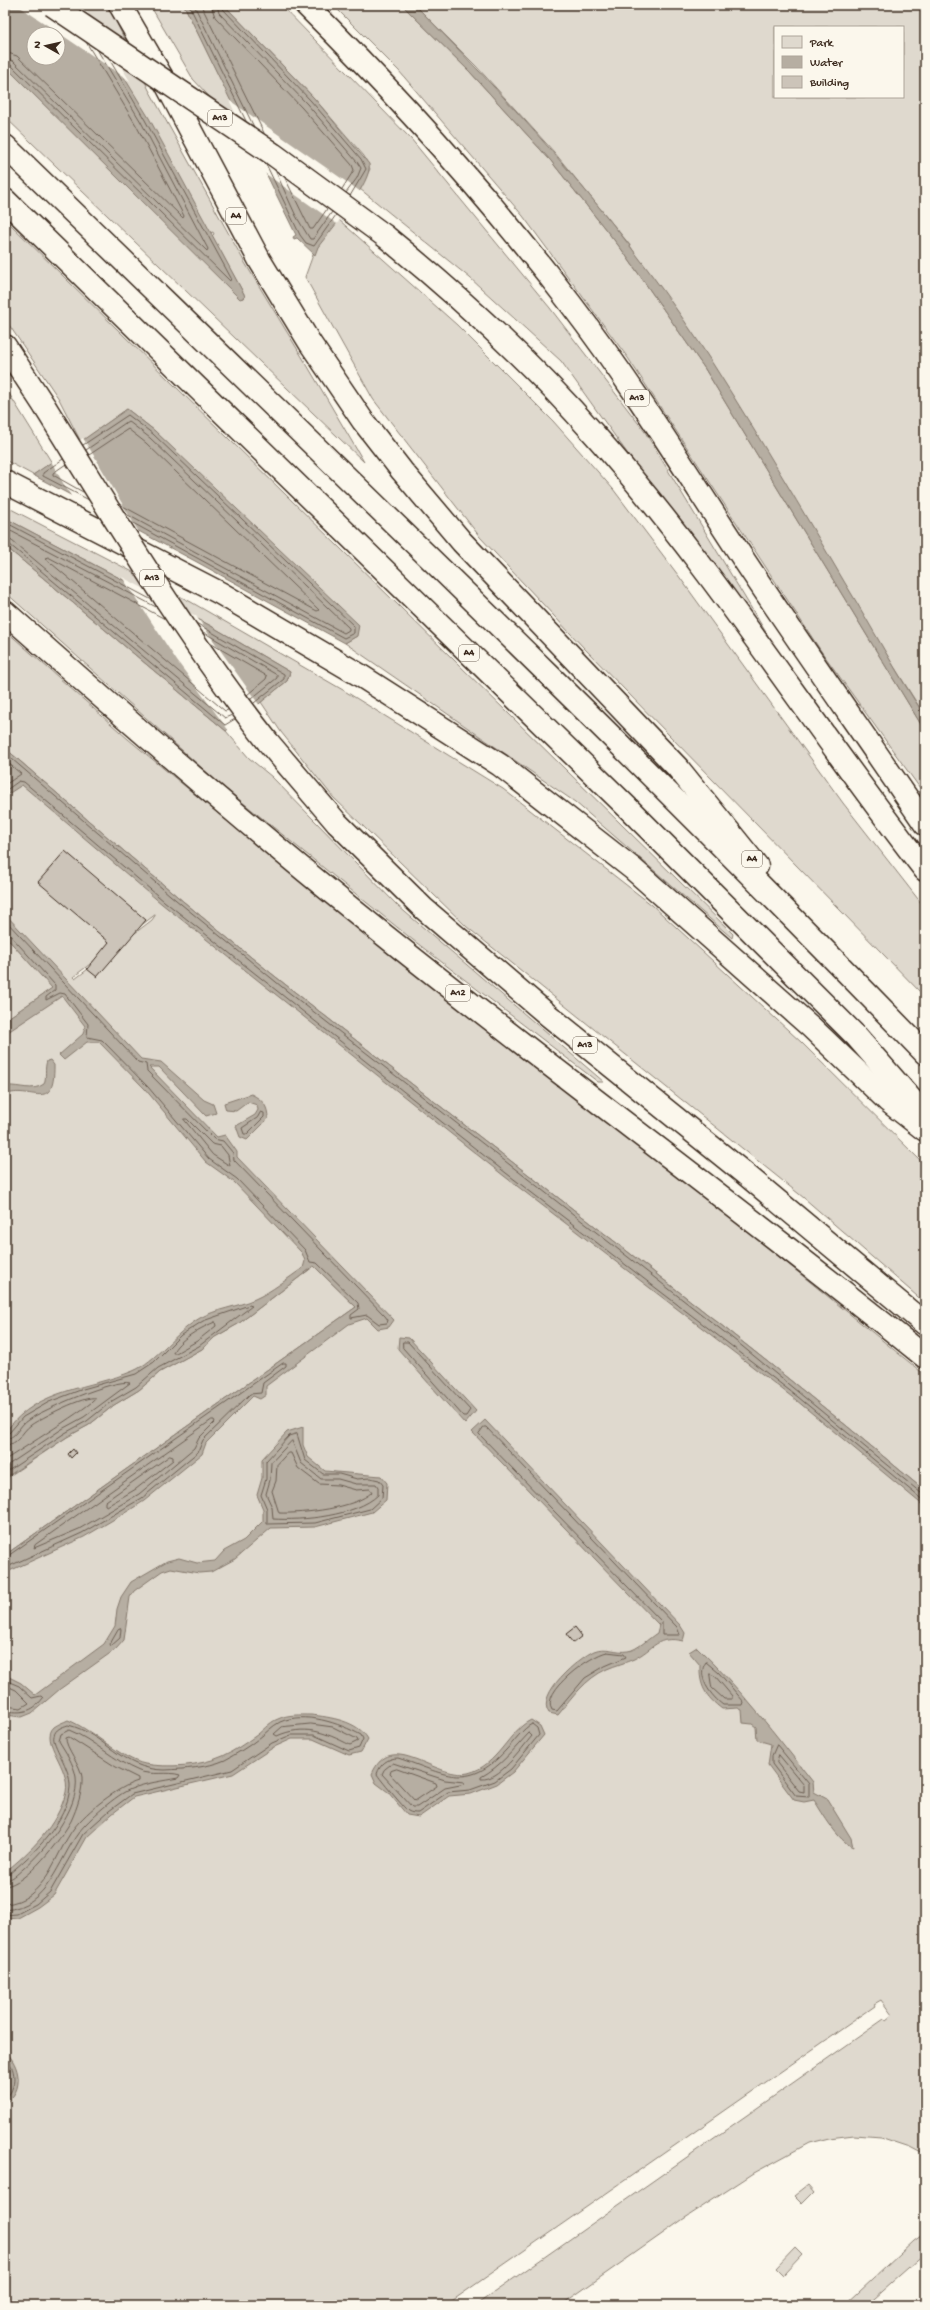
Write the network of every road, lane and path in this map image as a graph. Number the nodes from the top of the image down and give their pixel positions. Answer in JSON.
{"nodes":[{"id":1,"x":52,"y":5,"type":"edge"},
{"id":2,"x":120,"y":5,"type":"edge"},
{"id":3,"x":306,"y":5,"type":"edge"},
{"id":4,"x":5,"y":146,"type":"edge"},
{"id":5,"x":5,"y":200,"type":"edge"},
{"id":6,"x":5,"y":346,"type":"edge"},
{"id":7,"x":5,"y":482,"type":"edge"},
{"id":8,"x":5,"y":612,"type":"edge"},
{"id":9,"x":925,"y":824,"type":"edge"},
{"id":10,"x":925,"y":870,"type":"edge"},
{"id":11,"x":826,"y":951,"type":"junction"},
{"id":12,"x":925,"y":1053,"type":"edge"},
{"id":13,"x":925,"y":1115,"type":"edge"},
{"id":14,"x":925,"y":1130,"type":"edge"},
{"id":15,"x":925,"y":1324,"type":"edge"},
{"id":16,"x":925,"y":1357,"type":"edge"}],
"edges":[{"from":1,"to":10,"type":"highway","number":"A13","bridge":true},
{"from":2,"to":11,"type":"highway","number":"A4"},
{"from":3,"to":9,"type":"highway","number":"A13"},
{"from":4,"to":11,"type":"highway","number":"A4"},
{"from":5,"to":13,"type":"highway","number":"A4"},
{"from":6,"to":15,"type":"highway","number":"A13","bridge":true},
{"from":7,"to":14,"type":"highway"},
{"from":8,"to":16,"type":"highway","number":"A12"},
{"from":11,"to":12,"type":"highway","number":"A4"}]}
